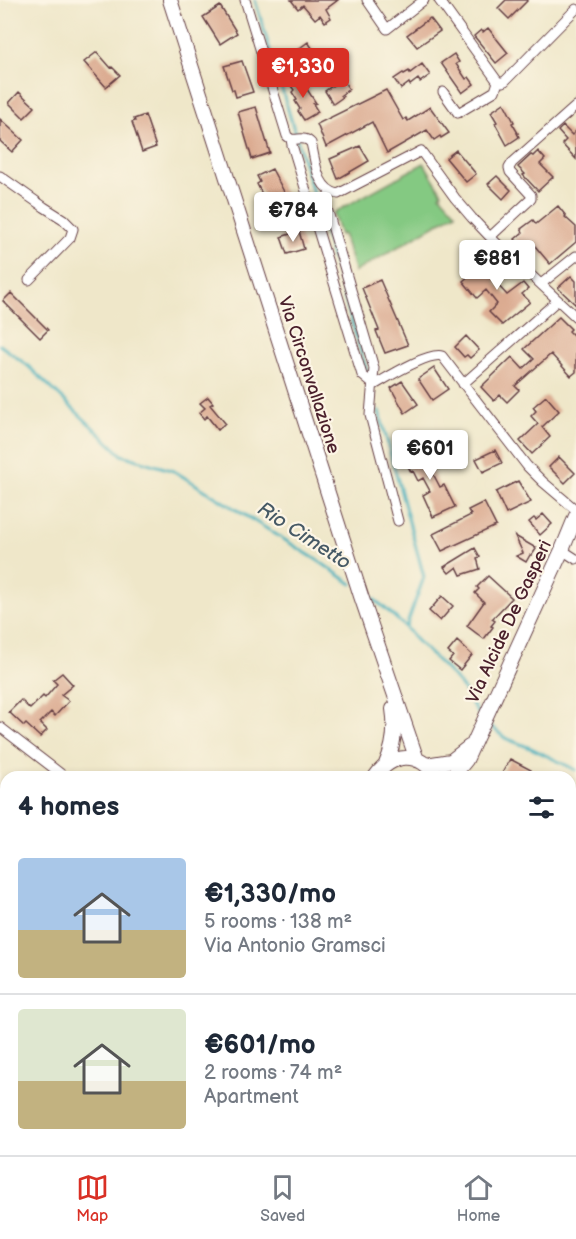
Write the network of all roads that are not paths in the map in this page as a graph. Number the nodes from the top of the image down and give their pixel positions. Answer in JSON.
{"nodes":[{"id":1,"x":170,"y":0,"type":"edge"},
{"id":2,"x":245,"y":0,"type":"edge"},
{"id":3,"x":367,"y":0,"type":"edge"},
{"id":4,"x":424,"y":0,"type":"edge"},
{"id":5,"x":439,"y":0,"type":"edge"},
{"id":6,"x":576,"y":9,"type":"edge"},
{"id":7,"x":498,"y":82,"type":"junction"},
{"id":8,"x":443,"y":92,"type":"dead end"},
{"id":9,"x":576,"y":106,"type":"edge"},
{"id":10,"x":292,"y":140,"type":"junction"},
{"id":11,"x":0,"y":176,"type":"edge"},
{"id":12,"x":330,"y":191,"type":"junction"},
{"id":13,"x":490,"y":237,"type":"junction"},
{"id":14,"x":576,"y":256,"type":"edge"},
{"id":15,"x":29,"y":280,"type":"dead end"},
{"id":16,"x":541,"y":284,"type":"junction"},
{"id":17,"x":558,"y":300,"type":"junction"},
{"id":18,"x":576,"y":317,"type":"edge"},
{"id":19,"x":463,"y":384,"type":"junction"},
{"id":20,"x":374,"y":385,"type":"junction"},
{"id":21,"x":576,"y":510,"type":"edge"},
{"id":22,"x":576,"y":516,"type":"edge"},
{"id":23,"x":398,"y":521,"type":"dead end"},
{"id":24,"x":562,"y":550,"type":"junction"},
{"id":25,"x":576,"y":559,"type":"edge"},
{"id":26,"x":389,"y":681,"type":"junction"},
{"id":27,"x":0,"y":727,"type":"edge"},
{"id":28,"x":473,"y":743,"type":"junction"},
{"id":29,"x":421,"y":763,"type":"junction"},
{"id":30,"x":387,"y":764,"type":"junction"},
{"id":31,"x":57,"y":771,"type":"edge"},
{"id":32,"x":381,"y":771,"type":"edge"},
{"id":33,"x":429,"y":771,"type":"edge"},
{"id":34,"x":457,"y":771,"type":"edge"}],
"edges":[{"from":1,"to":26,"type":"main road","name":"Via Circonvallazione"},
{"from":2,"to":10,"type":"street"},
{"from":3,"to":4,"type":"street"},
{"from":5,"to":7,"type":"street"},
{"from":6,"to":7,"type":"street"},
{"from":7,"to":8,"type":"street"},
{"from":9,"to":13,"type":"street"},
{"from":10,"to":12,"type":"street"},
{"from":10,"to":20,"type":"street"},
{"from":11,"to":15,"type":"street"},
{"from":12,"to":13,"type":"street"},
{"from":12,"to":20,"type":"street"},
{"from":13,"to":16,"type":"street"},
{"from":14,"to":16,"type":"street"},
{"from":16,"to":17,"type":"street"},
{"from":17,"to":18,"type":"street"},
{"from":17,"to":19,"type":"street"},
{"from":19,"to":20,"type":"street"},
{"from":19,"to":21,"type":"street"},
{"from":20,"to":23,"type":"street"},
{"from":22,"to":24,"type":"main road","name":"Via Alcide De Gasperi"},
{"from":24,"to":25,"type":"street"},
{"from":24,"to":28,"type":"main road","name":"Via Alcide De Gasperi"},
{"from":26,"to":29,"type":"main road","name":"Via Circonvallazione"},
{"from":26,"to":30,"type":"main road"},
{"from":27,"to":31,"type":"street"},
{"from":28,"to":29,"type":"main road"},
{"from":28,"to":34,"type":"main road","name":"Via Alcide De Gasperi"},
{"from":29,"to":30,"type":"main road"},
{"from":29,"to":33,"type":"main road","name":"Via Circonvallazione"},
{"from":30,"to":32,"type":"main road"}]}
